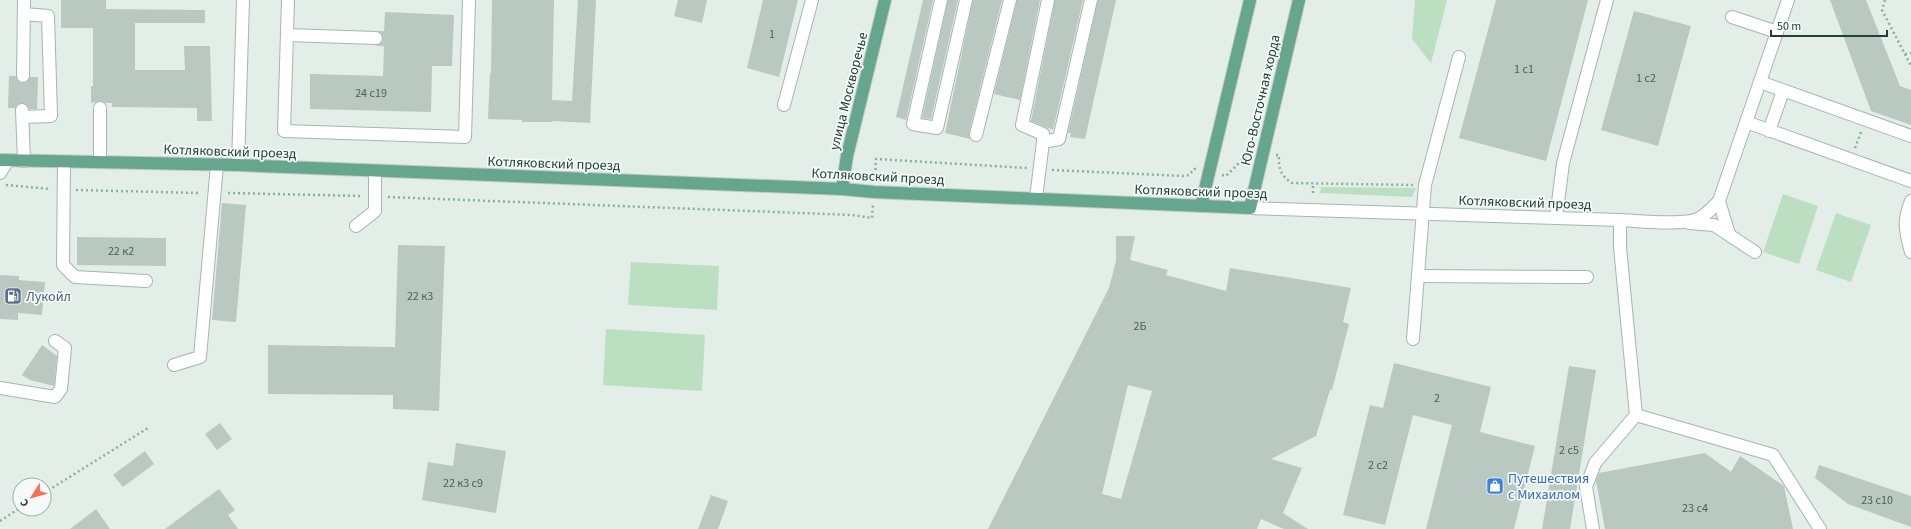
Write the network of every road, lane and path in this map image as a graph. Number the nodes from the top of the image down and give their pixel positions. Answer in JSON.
{"nodes":[{"id":1,"x":24,"y":0,"type":"edge"},
{"id":2,"x":243,"y":0,"type":"edge"},
{"id":3,"x":288,"y":0,"type":"edge"},
{"id":4,"x":469,"y":0,"type":"edge"},
{"id":5,"x":812,"y":0,"type":"edge"},
{"id":6,"x":885,"y":0,"type":"edge"},
{"id":7,"x":941,"y":0,"type":"edge"},
{"id":8,"x":966,"y":0,"type":"edge"},
{"id":9,"x":1010,"y":0,"type":"edge"},
{"id":10,"x":1048,"y":0,"type":"edge"},
{"id":11,"x":1091,"y":0,"type":"edge"},
{"id":12,"x":1250,"y":0,"type":"edge"},
{"id":13,"x":1299,"y":0,"type":"edge"},
{"id":14,"x":1607,"y":0,"type":"edge"},
{"id":15,"x":1788,"y":0,"type":"edge"},
{"id":16,"x":1885,"y":0,"type":"edge"},
{"id":17,"x":24,"y":14,"type":"junction"},
{"id":18,"x":1732,"y":16,"type":"dead end"},
{"id":19,"x":1777,"y":32,"type":"junction"},
{"id":20,"x":287,"y":35,"type":"junction"},
{"id":21,"x":376,"y":38,"type":"dead end"},
{"id":22,"x":1911,"y":53,"type":"edge"},
{"id":23,"x":1905,"y":54,"type":"junction"},
{"id":24,"x":1459,"y":57,"type":"dead end"},
{"id":25,"x":1911,"y":66,"type":"edge"},
{"id":26,"x":23,"y":76,"type":"dead end"},
{"id":27,"x":1760,"y":82,"type":"junction"},
{"id":28,"x":1783,"y":91,"type":"junction"},
{"id":29,"x":784,"y":105,"type":"dead end"},
{"id":30,"x":100,"y":108,"type":"dead end"},
{"id":31,"x":1865,"y":120,"type":"junction"},
{"id":32,"x":1746,"y":122,"type":"junction"},
{"id":33,"x":1769,"y":131,"type":"junction"},
{"id":34,"x":976,"y":135,"type":"dead end"},
{"id":35,"x":1911,"y":136,"type":"edge"},
{"id":36,"x":1043,"y":142,"type":"junction"},
{"id":37,"x":1252,"y":150,"type":"dead end"},
{"id":38,"x":1275,"y":155,"type":"dead end"},
{"id":39,"x":4,"y":160,"type":"edge"},
{"id":40,"x":1851,"y":160,"type":"junction"},
{"id":41,"x":24,"y":161,"type":"junction"},
{"id":42,"x":64,"y":162,"type":"junction"},
{"id":43,"x":100,"y":162,"type":"junction"},
{"id":44,"x":217,"y":165,"type":"junction"},
{"id":45,"x":238,"y":165,"type":"junction"},
{"id":46,"x":375,"y":171,"type":"junction"},
{"id":47,"x":0,"y":173,"type":"edge"},
{"id":48,"x":1220,"y":175,"type":"dead end"},
{"id":49,"x":1911,"y":181,"type":"edge"},
{"id":50,"x":1313,"y":184,"type":"junction"},
{"id":51,"x":1425,"y":185,"type":"junction"},
{"id":52,"x":842,"y":189,"type":"junction"},
{"id":53,"x":1313,"y":193,"type":"dead end"},
{"id":54,"x":1036,"y":198,"type":"junction"},
{"id":55,"x":1719,"y":201,"type":"junction"},
{"id":56,"x":1911,"y":201,"type":"edge"},
{"id":57,"x":1201,"y":206,"type":"junction"},
{"id":58,"x":1250,"y":208,"type":"junction"},
{"id":59,"x":1422,"y":212,"type":"junction"},
{"id":60,"x":1556,"y":218,"type":"junction"},
{"id":61,"x":1620,"y":220,"type":"junction"},
{"id":62,"x":1680,"y":222,"type":"junction"},
{"id":63,"x":356,"y":226,"type":"dead end"},
{"id":64,"x":1729,"y":234,"type":"junction"},
{"id":65,"x":1755,"y":252,"type":"dead end"},
{"id":66,"x":1911,"y":252,"type":"edge"},
{"id":67,"x":1418,"y":276,"type":"junction"},
{"id":68,"x":1587,"y":277,"type":"dead end"},
{"id":69,"x":146,"y":281,"type":"dead end"},
{"id":70,"x":1413,"y":339,"type":"dead end"},
{"id":71,"x":56,"y":341,"type":"dead end"},
{"id":72,"x":174,"y":365,"type":"dead end"},
{"id":73,"x":0,"y":388,"type":"edge"},
{"id":74,"x":1636,"y":415,"type":"junction"},
{"id":75,"x":148,"y":428,"type":"dead end"},
{"id":76,"x":52,"y":488,"type":"edge"},
{"id":77,"x":12,"y":513,"type":"edge"},
{"id":78,"x":0,"y":521,"type":"edge"},
{"id":79,"x":1594,"y":529,"type":"edge"},
{"id":80,"x":1820,"y":529,"type":"edge"}],
"edges":[{"from":1,"to":17,"type":"street"},
{"from":2,"to":45,"type":"street"},
{"from":3,"to":20,"type":"street"},
{"from":4,"to":20,"type":"street"},
{"from":5,"to":29,"type":"street"},
{"from":6,"to":52,"type":"main road","name":"улица Москворечье"},
{"from":7,"to":8,"type":"street"},
{"from":9,"to":34,"type":"street"},
{"from":10,"to":36,"type":"street"},
{"from":11,"to":36,"type":"street"},
{"from":12,"to":57,"type":"main road"},
{"from":13,"to":58,"type":"main road","name":"Юго-Восточная хорда"},
{"from":14,"to":60,"type":"street"},
{"from":15,"to":19,"type":"street","name":"Котляковский проезд"},
{"from":16,"to":23,"type":"path"},
{"from":17,"to":26,"type":"street"},
{"from":17,"to":41,"type":"street"},
{"from":18,"to":19,"type":"street"},
{"from":19,"to":27,"type":"street","name":"Котляковский проезд"},
{"from":20,"to":21,"type":"street"},
{"from":22,"to":23,"type":"path"},
{"from":23,"to":25,"type":"path"},
{"from":24,"to":51,"type":"street"},
{"from":27,"to":28,"type":"street"},
{"from":27,"to":32,"type":"street","name":"Котляковский проезд"},
{"from":28,"to":31,"type":"street"},
{"from":28,"to":33,"type":"street"},
{"from":30,"to":43,"type":"street"},
{"from":31,"to":35,"type":"street"},
{"from":31,"to":40,"type":"path"},
{"from":32,"to":33,"type":"street"},
{"from":32,"to":55,"type":"street","name":"Котляковский проезд"},
{"from":33,"to":40,"type":"street"},
{"from":36,"to":54,"type":"street"},
{"from":37,"to":48,"type":"path"},
{"from":38,"to":50,"type":"path"},
{"from":39,"to":41,"type":"main road","name":"Котляковский проезд"},
{"from":39,"to":47,"type":"street"},
{"from":40,"to":49,"type":"street"},
{"from":41,"to":42,"type":"main road","name":"Котляковский проезд"},
{"from":42,"to":43,"type":"main road","name":"Котляковский проезд"},
{"from":42,"to":69,"type":"street"},
{"from":43,"to":44,"type":"main road","name":"Котляковский проезд"},
{"from":44,"to":45,"type":"main road","name":"Котляковский проезд"},
{"from":44,"to":72,"type":"street"},
{"from":45,"to":46,"type":"main road","name":"Котляковский проезд"},
{"from":46,"to":52,"type":"main road","name":"Котляковский проезд"},
{"from":46,"to":63,"type":"street"},
{"from":50,"to":51,"type":"path"},
{"from":50,"to":53,"type":"path"},
{"from":51,"to":59,"type":"street"},
{"from":52,"to":54,"type":"main road","name":"Котляковский проезд"},
{"from":54,"to":57,"type":"main road","name":"Котляковский проезд"},
{"from":55,"to":62,"type":"street","name":"Котляковский проезд"},
{"from":55,"to":64,"type":"street"},
{"from":56,"to":66,"type":"street"},
{"from":57,"to":58,"type":"main road","name":"Котляковский проезд"},
{"from":58,"to":59,"type":"street","name":"Котляковский проезд"},
{"from":59,"to":60,"type":"street","name":"Котляковский проезд"},
{"from":59,"to":67,"type":"street"},
{"from":60,"to":61,"type":"street","name":"Котляковский проезд"},
{"from":61,"to":62,"type":"street","name":"Котляковский проезд"},
{"from":61,"to":74,"type":"street"},
{"from":62,"to":64,"type":"street"},
{"from":64,"to":65,"type":"street"},
{"from":67,"to":68,"type":"street"},
{"from":67,"to":70,"type":"street"},
{"from":71,"to":73,"type":"street"},
{"from":74,"to":79,"type":"street"},
{"from":74,"to":80,"type":"street"},
{"from":75,"to":76,"type":"path"},
{"from":77,"to":78,"type":"path"}]}
